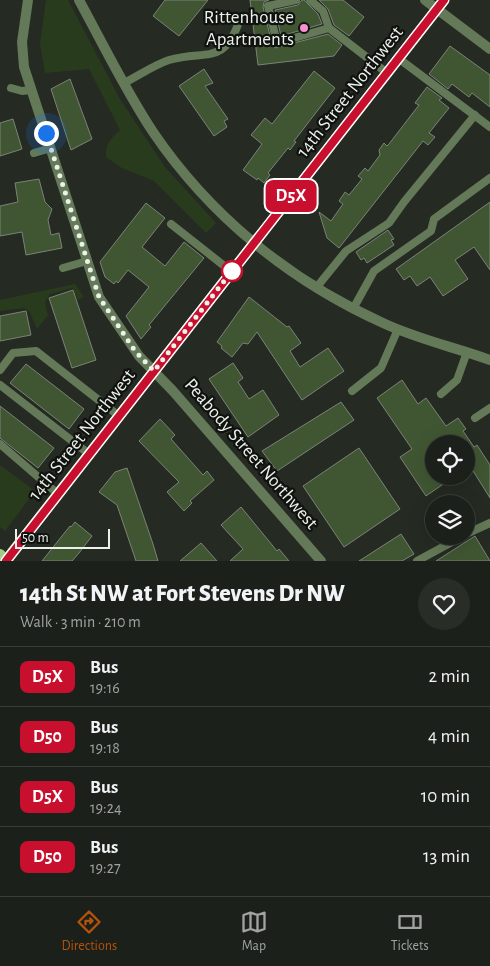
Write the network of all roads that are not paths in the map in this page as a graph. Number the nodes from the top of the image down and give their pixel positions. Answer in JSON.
{"nodes":[{"id":1,"x":28,"y":0,"type":"edge"},
{"id":2,"x":79,"y":0,"type":"edge"},
{"id":3,"x":296,"y":0,"type":"edge"},
{"id":4,"x":310,"y":0,"type":"edge"},
{"id":5,"x":425,"y":0,"type":"edge"},
{"id":6,"x":444,"y":0,"type":"edge"},
{"id":7,"x":437,"y":9,"type":"junction"},
{"id":8,"x":240,"y":20,"type":"dead end"},
{"id":9,"x":329,"y":28,"type":"junction"},
{"id":10,"x":490,"y":49,"type":"edge"},
{"id":11,"x":398,"y":58,"type":"junction"},
{"id":12,"x":387,"y":73,"type":"junction"},
{"id":13,"x":124,"y":83,"type":"junction"},
{"id":14,"x":11,"y":88,"type":"dead end"},
{"id":15,"x":32,"y":90,"type":"junction"},
{"id":16,"x":474,"y":115,"type":"junction"},
{"id":17,"x":490,"y":127,"type":"edge"},
{"id":18,"x":51,"y":148,"type":"junction"},
{"id":19,"x":34,"y":153,"type":"dead end"},
{"id":20,"x":490,"y":178,"type":"edge"},
{"id":21,"x":171,"y":224,"type":"dead end"},
{"id":22,"x":254,"y":243,"type":"junction"},
{"id":23,"x":87,"y":261,"type":"junction"},
{"id":24,"x":63,"y":268,"type":"dead end"},
{"id":25,"x":232,"y":272,"type":"junction"},
{"id":26,"x":316,"y":288,"type":"junction"},
{"id":27,"x":354,"y":309,"type":"junction"},
{"id":28,"x":398,"y":329,"type":"junction"},
{"id":29,"x":467,"y":352,"type":"junction"},
{"id":30,"x":490,"y":360,"type":"edge"},
{"id":31,"x":0,"y":370,"type":"edge"},
{"id":32,"x":154,"y":371,"type":"junction"},
{"id":33,"x":0,"y":384,"type":"edge"},
{"id":34,"x":352,"y":391,"type":"dead end"},
{"id":35,"x":442,"y":394,"type":"dead end"},
{"id":36,"x":490,"y":408,"type":"edge"},
{"id":37,"x":119,"y":416,"type":"junction"},
{"id":38,"x":475,"y":418,"type":"dead end"},
{"id":39,"x":0,"y":444,"type":"edge"},
{"id":40,"x":89,"y":454,"type":"junction"},
{"id":41,"x":58,"y":494,"type":"junction"},
{"id":42,"x":490,"y":523,"type":"edge"},
{"id":43,"x":475,"y":530,"type":"edge"},
{"id":44,"x":446,"y":545,"type":"edge"},
{"id":45,"x":0,"y":555,"type":"edge"},
{"id":46,"x":319,"y":560,"type":"edge"},
{"id":47,"x":6,"y":561,"type":"edge"},
{"id":48,"x":417,"y":561,"type":"edge"}],
"edges":[{"from":1,"to":15,"type":"street","name":"Peabody Street Northwest"},
{"from":2,"to":13,"type":"street"},
{"from":3,"to":9,"type":"lane"},
{"from":4,"to":9,"type":"lane"},
{"from":5,"to":7,"type":"street"},
{"from":6,"to":7,"type":"street","name":"14th Street Northwest"},
{"from":7,"to":10,"type":"street"},
{"from":7,"to":11,"type":"street","name":"14th Street Northwest"},
{"from":8,"to":13,"type":"lane"},
{"from":9,"to":12,"type":"lane"},
{"from":11,"to":12,"type":"street","name":"14th Street Northwest"},
{"from":11,"to":16,"type":"lane"},
{"from":12,"to":22,"type":"street","name":"14th Street Northwest"},
{"from":13,"to":22,"type":"street"},
{"from":14,"to":15,"type":"lane"},
{"from":15,"to":18,"type":"street","name":"Peabody Street Northwest"},
{"from":16,"to":17,"type":"lane"},
{"from":16,"to":26,"type":"lane"},
{"from":18,"to":19,"type":"lane"},
{"from":18,"to":23,"type":"street","name":"Peabody Street Northwest"},
{"from":20,"to":27,"type":"lane"},
{"from":21,"to":25,"type":"lane"},
{"from":22,"to":25,"type":"street","name":"14th Street Northwest"},
{"from":22,"to":26,"type":"street"},
{"from":23,"to":24,"type":"lane"},
{"from":23,"to":32,"type":"street","name":"Peabody Street Northwest"},
{"from":25,"to":32,"type":"street","name":"14th Street Northwest"},
{"from":26,"to":27,"type":"street"},
{"from":27,"to":28,"type":"street"},
{"from":28,"to":29,"type":"street"},
{"from":28,"to":34,"type":"lane"},
{"from":29,"to":30,"type":"street"},
{"from":29,"to":35,"type":"lane"},
{"from":31,"to":37,"type":"lane"},
{"from":32,"to":37,"type":"street","name":"14th Street Northwest"},
{"from":32,"to":46,"type":"street","name":"Peabody Street Northwest"},
{"from":33,"to":40,"type":"lane"},
{"from":36,"to":38,"type":"lane"},
{"from":37,"to":40,"type":"street","name":"14th Street Northwest"},
{"from":39,"to":41,"type":"lane"},
{"from":40,"to":41,"type":"street","name":"14th Street Northwest"},
{"from":41,"to":47,"type":"street","name":"14th Street Northwest"},
{"from":42,"to":43,"type":"lane"},
{"from":44,"to":48,"type":"lane"},
{"from":45,"to":47,"type":"main road"}]}
